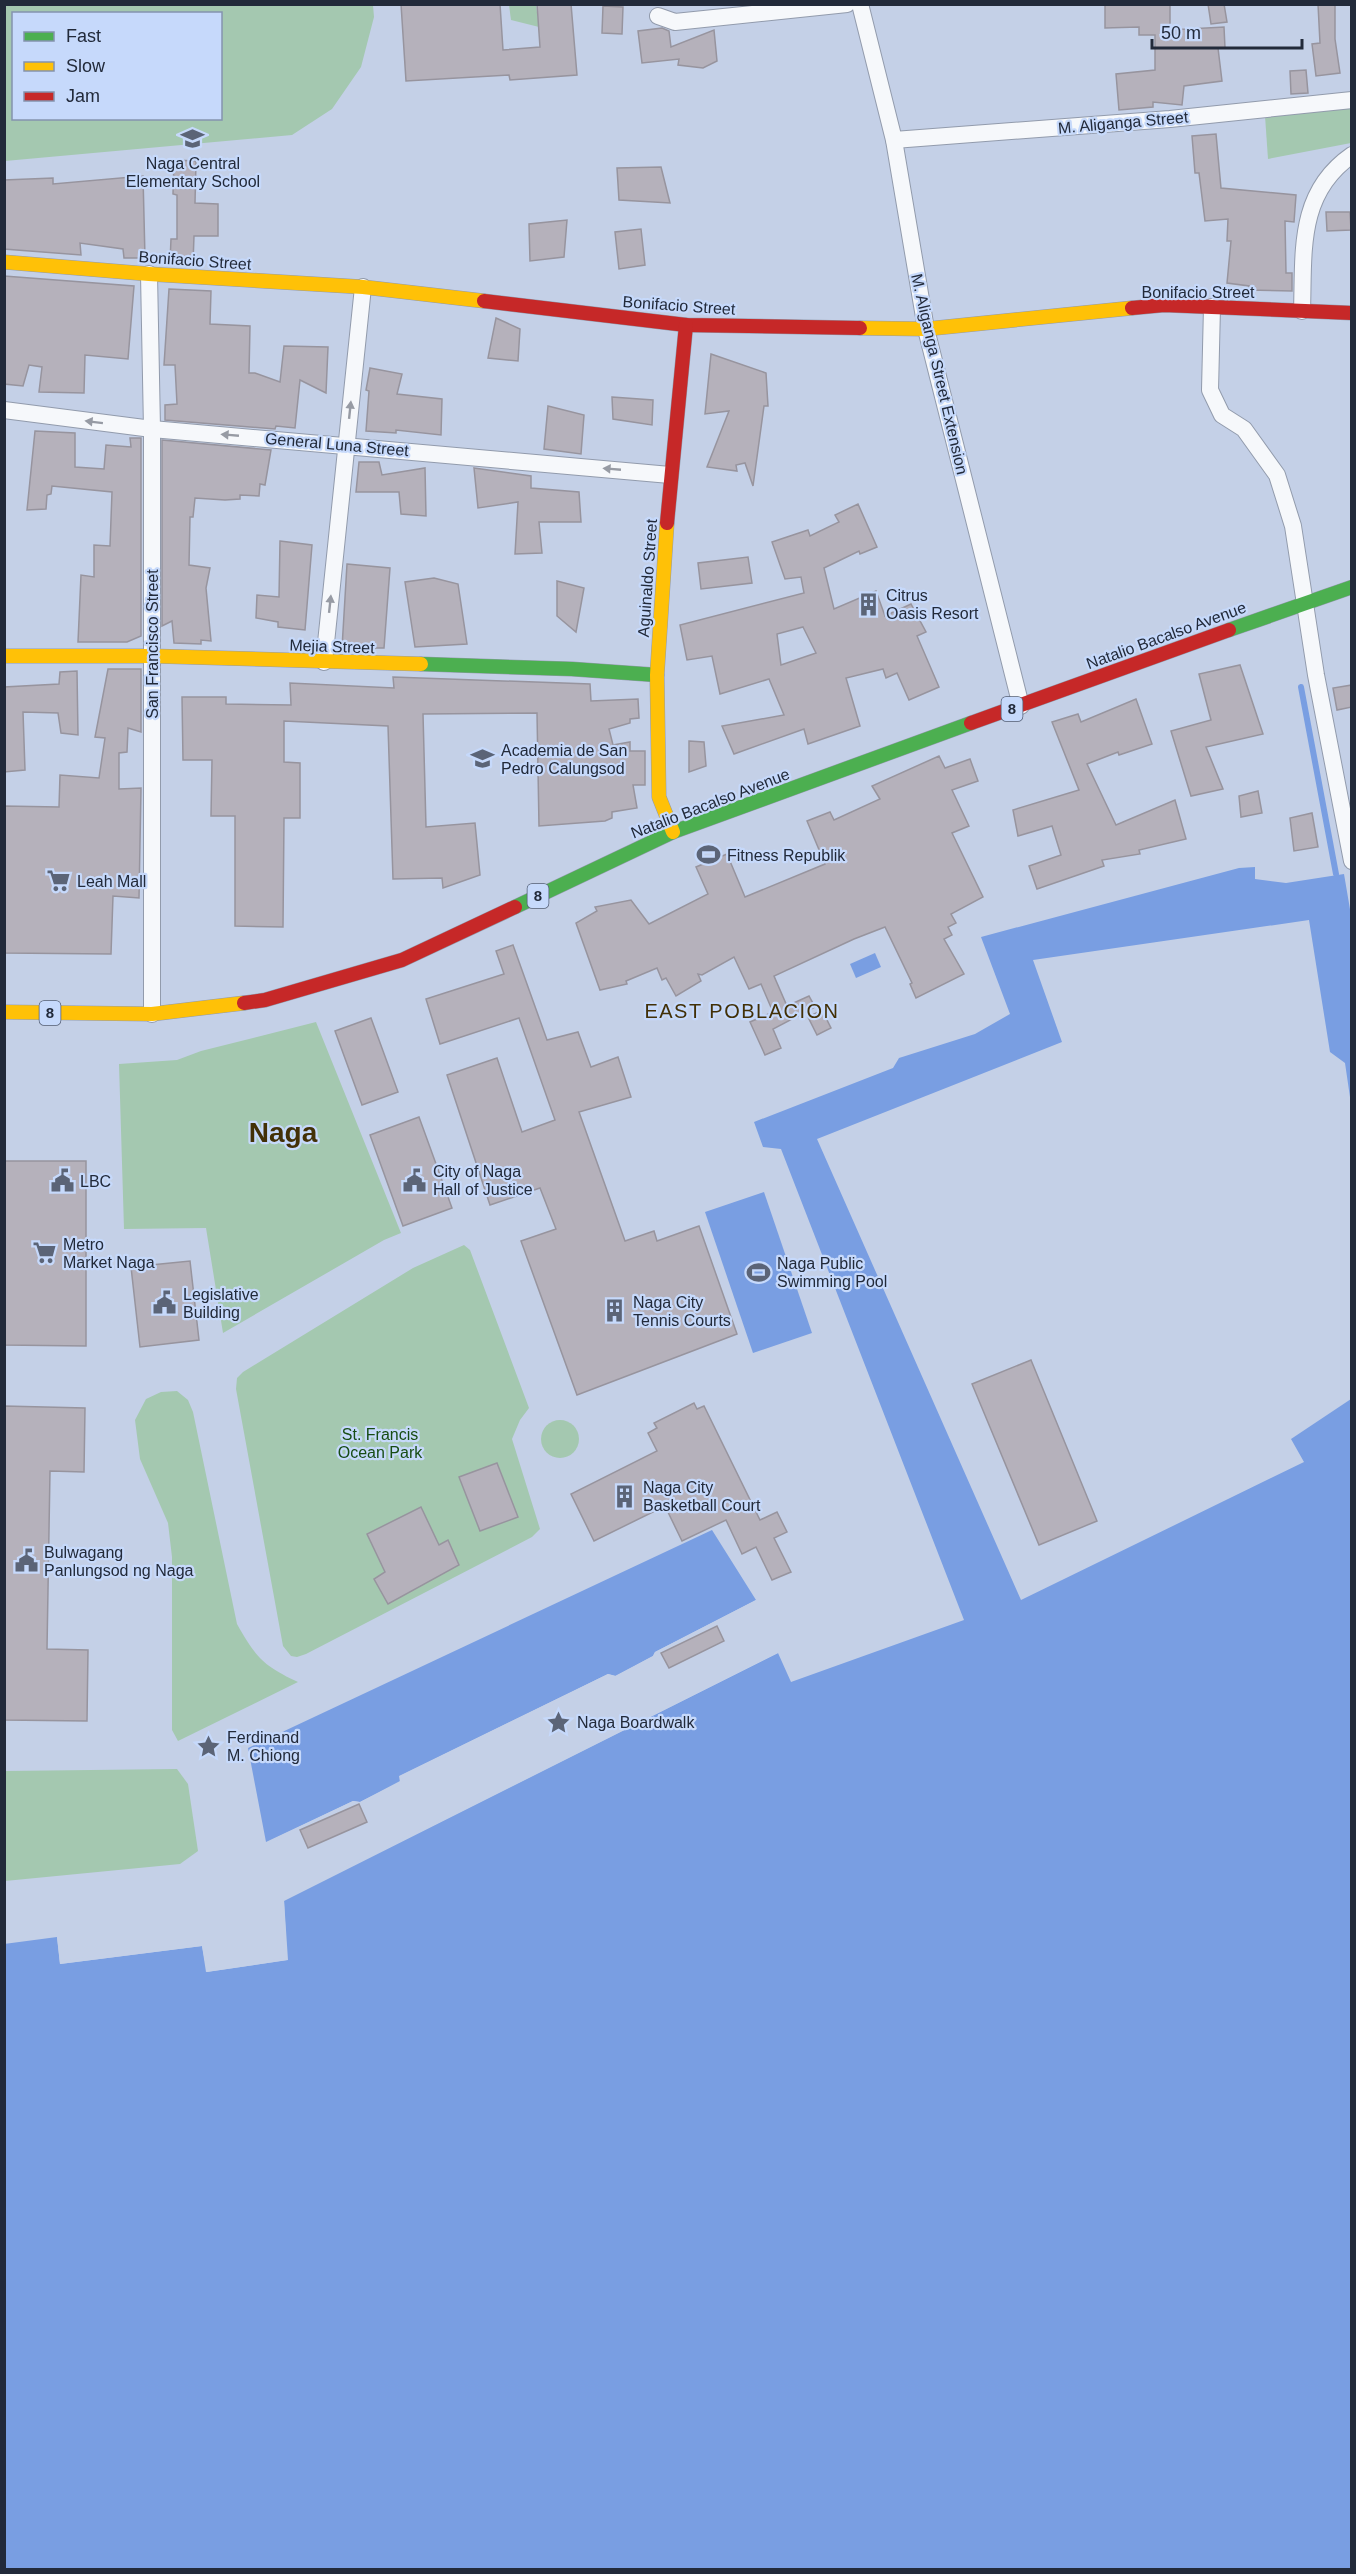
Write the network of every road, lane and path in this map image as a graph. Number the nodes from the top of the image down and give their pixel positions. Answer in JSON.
{"nodes":[{"id":1,"x":847,"y":4,"type":"edge"},
{"id":2,"x":860,"y":4,"type":"edge"},
{"id":3,"x":658,"y":16,"type":"dead end"},
{"id":4,"x":1352,"y":100,"type":"edge"},
{"id":5,"x":894,"y":140,"type":"junction"},
{"id":6,"x":1352,"y":155,"type":"edge"},
{"id":7,"x":4,"y":262,"type":"edge"},
{"id":8,"x":149,"y":274,"type":"junction"},
{"id":9,"x":363,"y":287,"type":"junction"},
{"id":10,"x":1212,"y":308,"type":"junction"},
{"id":11,"x":1302,"y":311,"type":"junction"},
{"id":12,"x":1352,"y":313,"type":"edge"},
{"id":13,"x":686,"y":325,"type":"junction"},
{"id":14,"x":926,"y":329,"type":"junction"},
{"id":15,"x":4,"y":410,"type":"edge"},
{"id":16,"x":152,"y":429,"type":"junction"},
{"id":17,"x":346,"y":445,"type":"junction"},
{"id":18,"x":670,"y":475,"type":"junction"},
{"id":19,"x":1352,"y":587,"type":"edge"},
{"id":20,"x":1306,"y":602,"type":"junction"},
{"id":21,"x":4,"y":656,"type":"edge"},
{"id":22,"x":152,"y":656,"type":"junction"},
{"id":23,"x":324,"y":662,"type":"junction"},
{"id":24,"x":657,"y":675,"type":"junction"},
{"id":25,"x":1022,"y":706,"type":"junction"},
{"id":26,"x":673,"y":832,"type":"junction"},
{"id":27,"x":1349,"y":837,"type":"edge"},
{"id":28,"x":1352,"y":861,"type":"edge"},
{"id":29,"x":4,"y":1012,"type":"edge"},
{"id":30,"x":152,"y":1014,"type":"junction"}],
"edges":[{"from":1,"to":3,"type":"street"},
{"from":2,"to":5,"type":"street","name":"M. Aliganga Street Extension"},
{"from":4,"to":5,"type":"street","name":"M. Aliganga Street"},
{"from":5,"to":14,"type":"street","name":"M. Aliganga Street Extension"},
{"from":6,"to":11,"type":"street"},
{"from":7,"to":8,"type":"main road","name":"Bonifacio Street"},
{"from":8,"to":9,"type":"main road","name":"Bonifacio Street"},
{"from":8,"to":16,"type":"street","name":"San Francisco Street"},
{"from":9,"to":13,"type":"main road","name":"Bonifacio Street"},
{"from":17,"to":9,"type":"street","one_way":true},
{"from":10,"to":11,"type":"main road","name":"Bonifacio Street"},
{"from":10,"to":14,"type":"main road","name":"Bonifacio Street"},
{"from":10,"to":20,"type":"street"},
{"from":11,"to":12,"type":"main road","name":"Bonifacio Street"},
{"from":13,"to":14,"type":"main road","name":"Bonifacio Street"},
{"from":13,"to":18,"type":"main road","name":"Aguinaldo Street"},
{"from":14,"to":25,"type":"street","name":"M. Aliganga Street Extension"},
{"from":16,"to":15,"type":"street","name":"General Luna Street","one_way":true},
{"from":17,"to":16,"type":"street","name":"General Luna Street","one_way":true},
{"from":16,"to":22,"type":"street","name":"San Francisco Street"},
{"from":18,"to":17,"type":"street","name":"General Luna Street","one_way":true},
{"from":23,"to":17,"type":"street","one_way":true},
{"from":18,"to":24,"type":"main road","name":"Aguinaldo Street"},
{"from":19,"to":20,"type":"main road","name":"Natalio Bacalso Avenue","number":"8"},
{"from":20,"to":25,"type":"main road","name":"Natalio Bacalso Avenue","number":"8"},
{"from":20,"to":27,"type":"street"},
{"from":21,"to":22,"type":"main road","name":"Mejia Street"},
{"from":22,"to":23,"type":"main road","name":"Mejia Street"},
{"from":22,"to":30,"type":"street","name":"San Francisco Street"},
{"from":23,"to":24,"type":"main road","name":"Mejia Street"},
{"from":24,"to":26,"type":"main road","name":"Aguinaldo Street"},
{"from":25,"to":26,"type":"main road","name":"Natalio Bacalso Avenue","number":"8"},
{"from":26,"to":30,"type":"main road","name":"Natalio Bacalso Avenue","number":"8"},
{"from":27,"to":28,"type":"street"},
{"from":29,"to":30,"type":"main road","name":"Natalio Bacalso Avenue","number":"8"}]}
